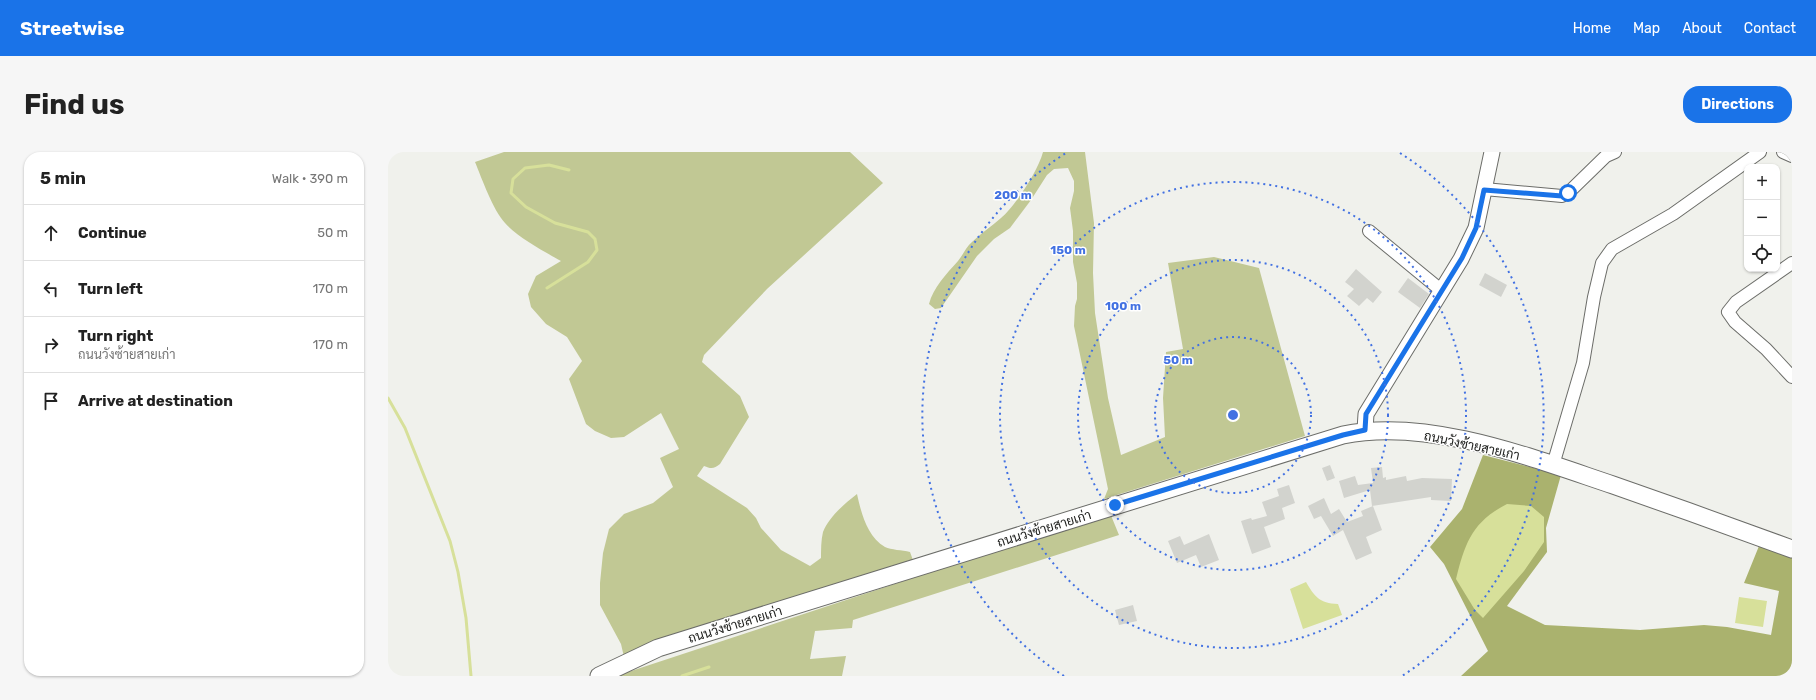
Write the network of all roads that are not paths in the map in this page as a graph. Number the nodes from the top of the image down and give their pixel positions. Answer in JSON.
{"nodes":[{"id":1,"x":1492,"y":152,"type":"edge"},
{"id":2,"x":1615,"y":152,"type":"edge"},
{"id":3,"x":1760,"y":152,"type":"edge"},
{"id":4,"x":1783,"y":152,"type":"edge"},
{"id":5,"x":1792,"y":156,"type":"edge"},
{"id":6,"x":1484,"y":190,"type":"junction"},
{"id":7,"x":1369,"y":231,"type":"dead end"},
{"id":8,"x":1792,"y":263,"type":"edge"},
{"id":9,"x":1442,"y":291,"type":"junction"},
{"id":10,"x":1792,"y":377,"type":"edge"},
{"id":11,"x":1365,"y":430,"type":"junction"},
{"id":12,"x":1553,"y":465,"type":"junction"},
{"id":13,"x":1792,"y":549,"type":"edge"},
{"id":14,"x":599,"y":676,"type":"edge"}],
"edges":[{"from":1,"to":6,"type":"street"},
{"from":2,"to":6,"type":"street"},
{"from":3,"to":12,"type":"street"},
{"from":4,"to":5,"type":"street"},
{"from":6,"to":9,"type":"street"},
{"from":7,"to":9,"type":"street"},
{"from":8,"to":10,"type":"street"},
{"from":9,"to":11,"type":"street"},
{"from":11,"to":12,"type":"main road","name":"ถนนวังซ้ายสายเก่า"},
{"from":11,"to":14,"type":"main road","name":"ถนนวังซ้ายสายเก่า"},
{"from":12,"to":13,"type":"main road","name":"ถนนวังซ้ายสายเก่า"}]}
